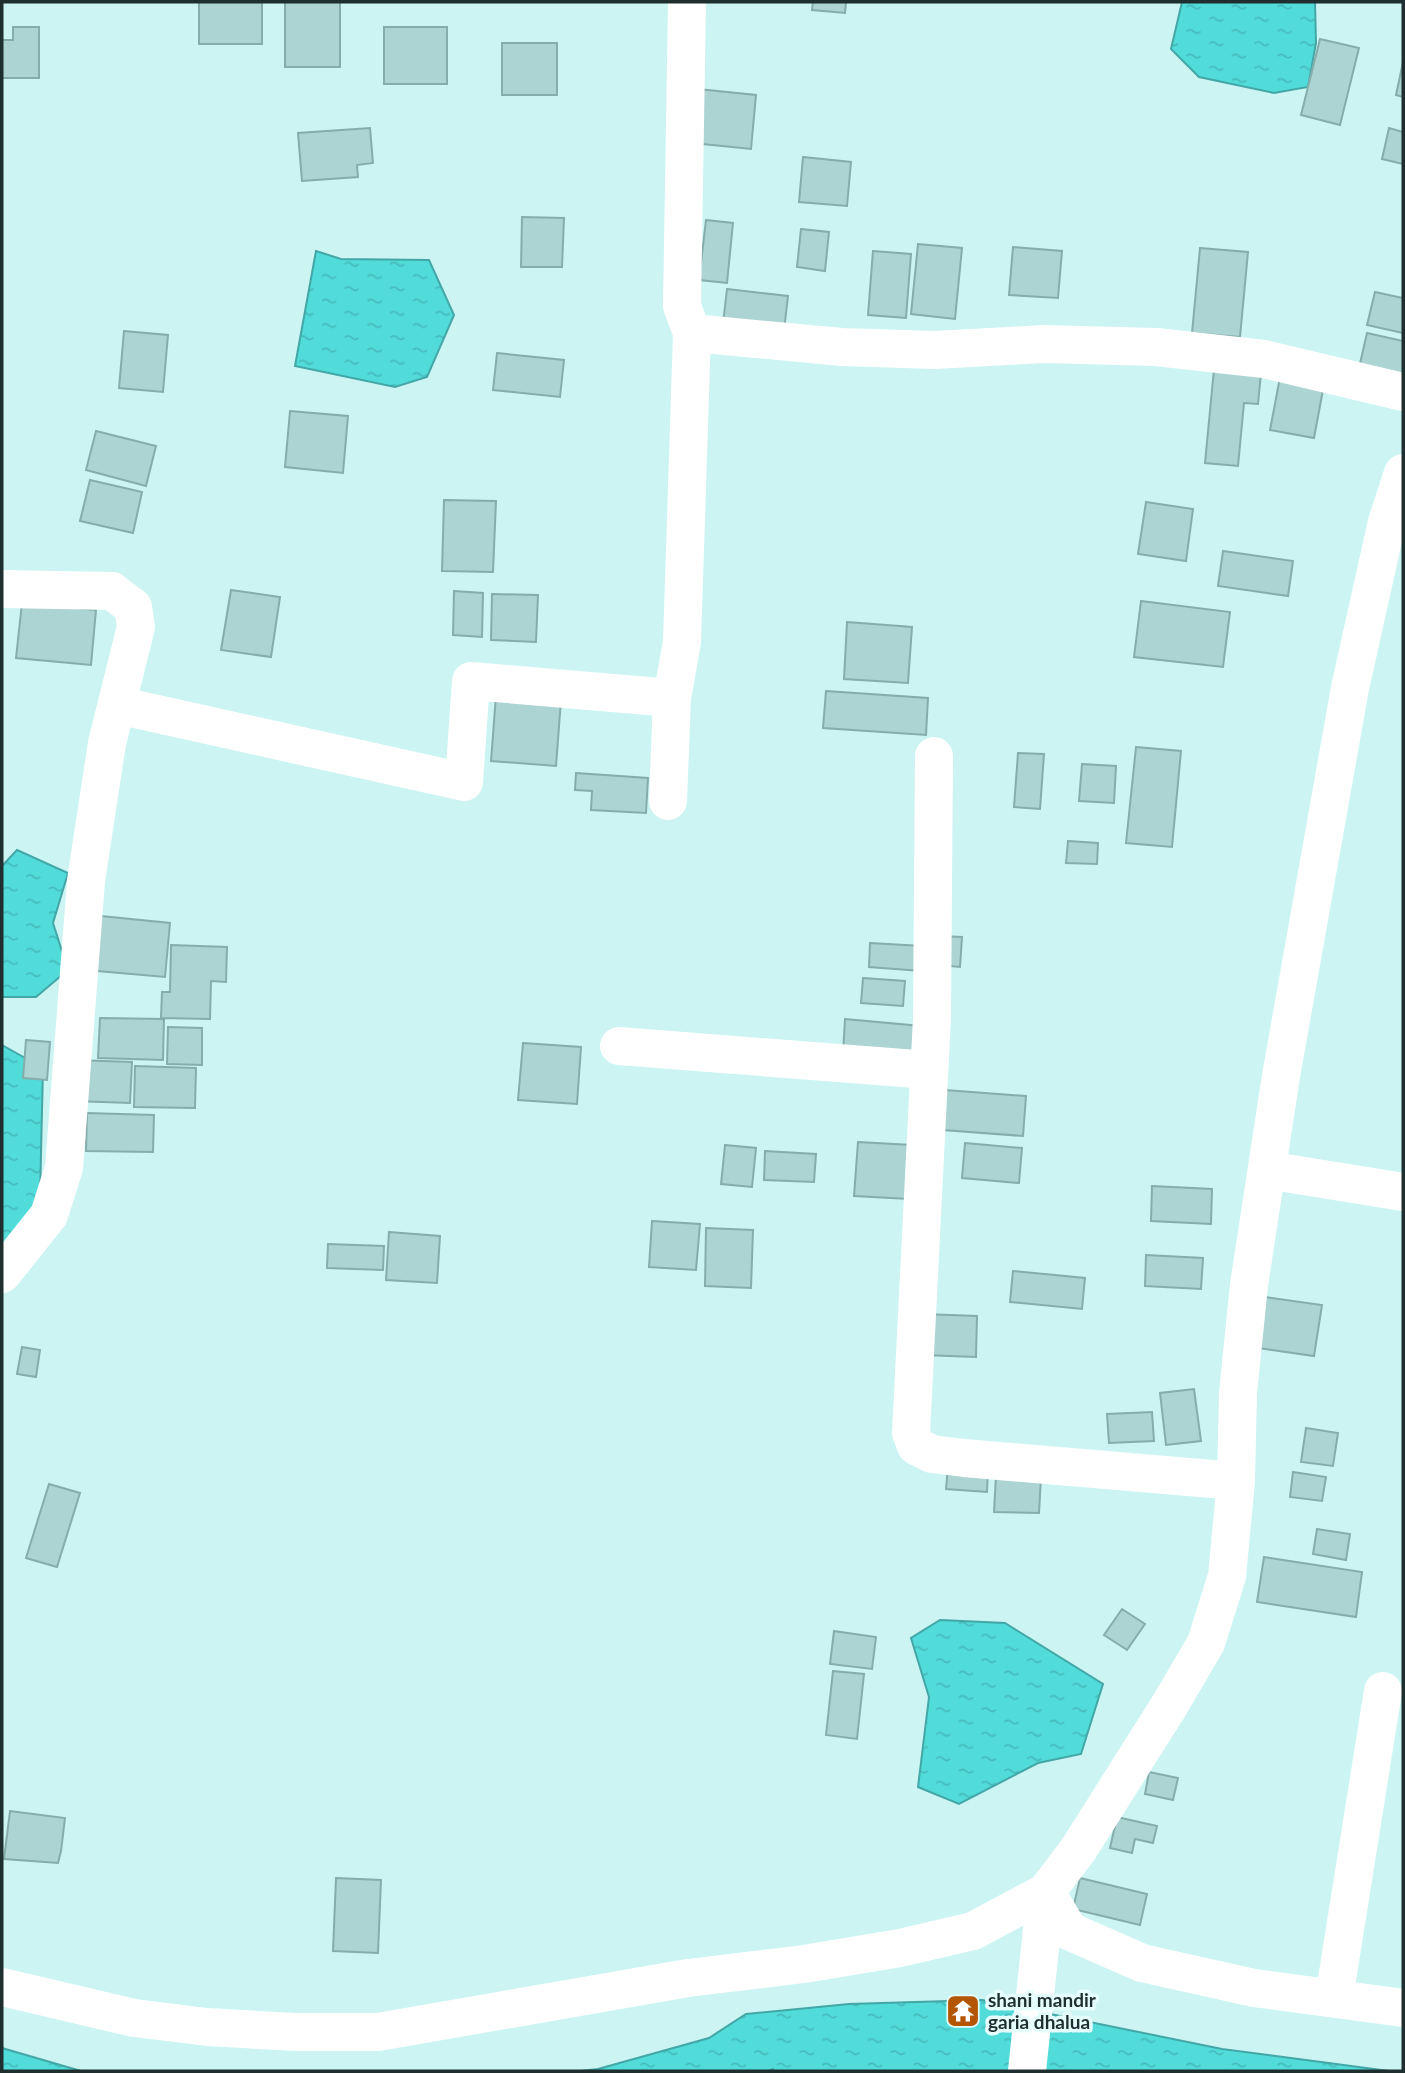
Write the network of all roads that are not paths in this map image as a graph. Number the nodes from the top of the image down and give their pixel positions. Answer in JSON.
{"nodes":[{"id":1,"x":687,"y":2,"type":"edge"},
{"id":2,"x":692,"y":333,"type":"junction"},
{"id":3,"x":1403,"y":392,"type":"edge"},
{"id":4,"x":1403,"y":473,"type":"edge"},
{"id":5,"x":2,"y":589,"type":"edge"},
{"id":6,"x":672,"y":698,"type":"junction"},
{"id":7,"x":117,"y":705,"type":"junction"},
{"id":8,"x":934,"y":756,"type":"dead end"},
{"id":9,"x":668,"y":801,"type":"dead end"},
{"id":10,"x":619,"y":1046,"type":"dead end"},
{"id":11,"x":929,"y":1070,"type":"junction"},
{"id":12,"x":1267,"y":1170,"type":"junction"},
{"id":13,"x":1403,"y":1192,"type":"edge"},
{"id":14,"x":2,"y":1274,"type":"edge"},
{"id":15,"x":1236,"y":1481,"type":"junction"},
{"id":16,"x":1383,"y":1691,"type":"dead end"},
{"id":17,"x":1046,"y":1892,"type":"junction"},
{"id":18,"x":2,"y":1987,"type":"edge"},
{"id":19,"x":1334,"y":1998,"type":"junction"},
{"id":20,"x":1403,"y":2008,"type":"edge"},
{"id":21,"x":1027,"y":2071,"type":"edge"}],
"edges":[{"from":1,"to":2,"type":"street"},
{"from":2,"to":3,"type":"street"},
{"from":2,"to":6,"type":"street"},
{"from":4,"to":12,"type":"street"},
{"from":5,"to":7,"type":"street"},
{"from":6,"to":7,"type":"street"},
{"from":6,"to":9,"type":"street"},
{"from":7,"to":14,"type":"street"},
{"from":8,"to":11,"type":"street"},
{"from":10,"to":11,"type":"street"},
{"from":11,"to":15,"type":"street"},
{"from":12,"to":13,"type":"street"},
{"from":12,"to":15,"type":"street"},
{"from":15,"to":17,"type":"street"},
{"from":16,"to":19,"type":"street"},
{"from":17,"to":18,"type":"street"},
{"from":17,"to":19,"type":"street"},
{"from":17,"to":21,"type":"street"},
{"from":19,"to":20,"type":"street"}]}
